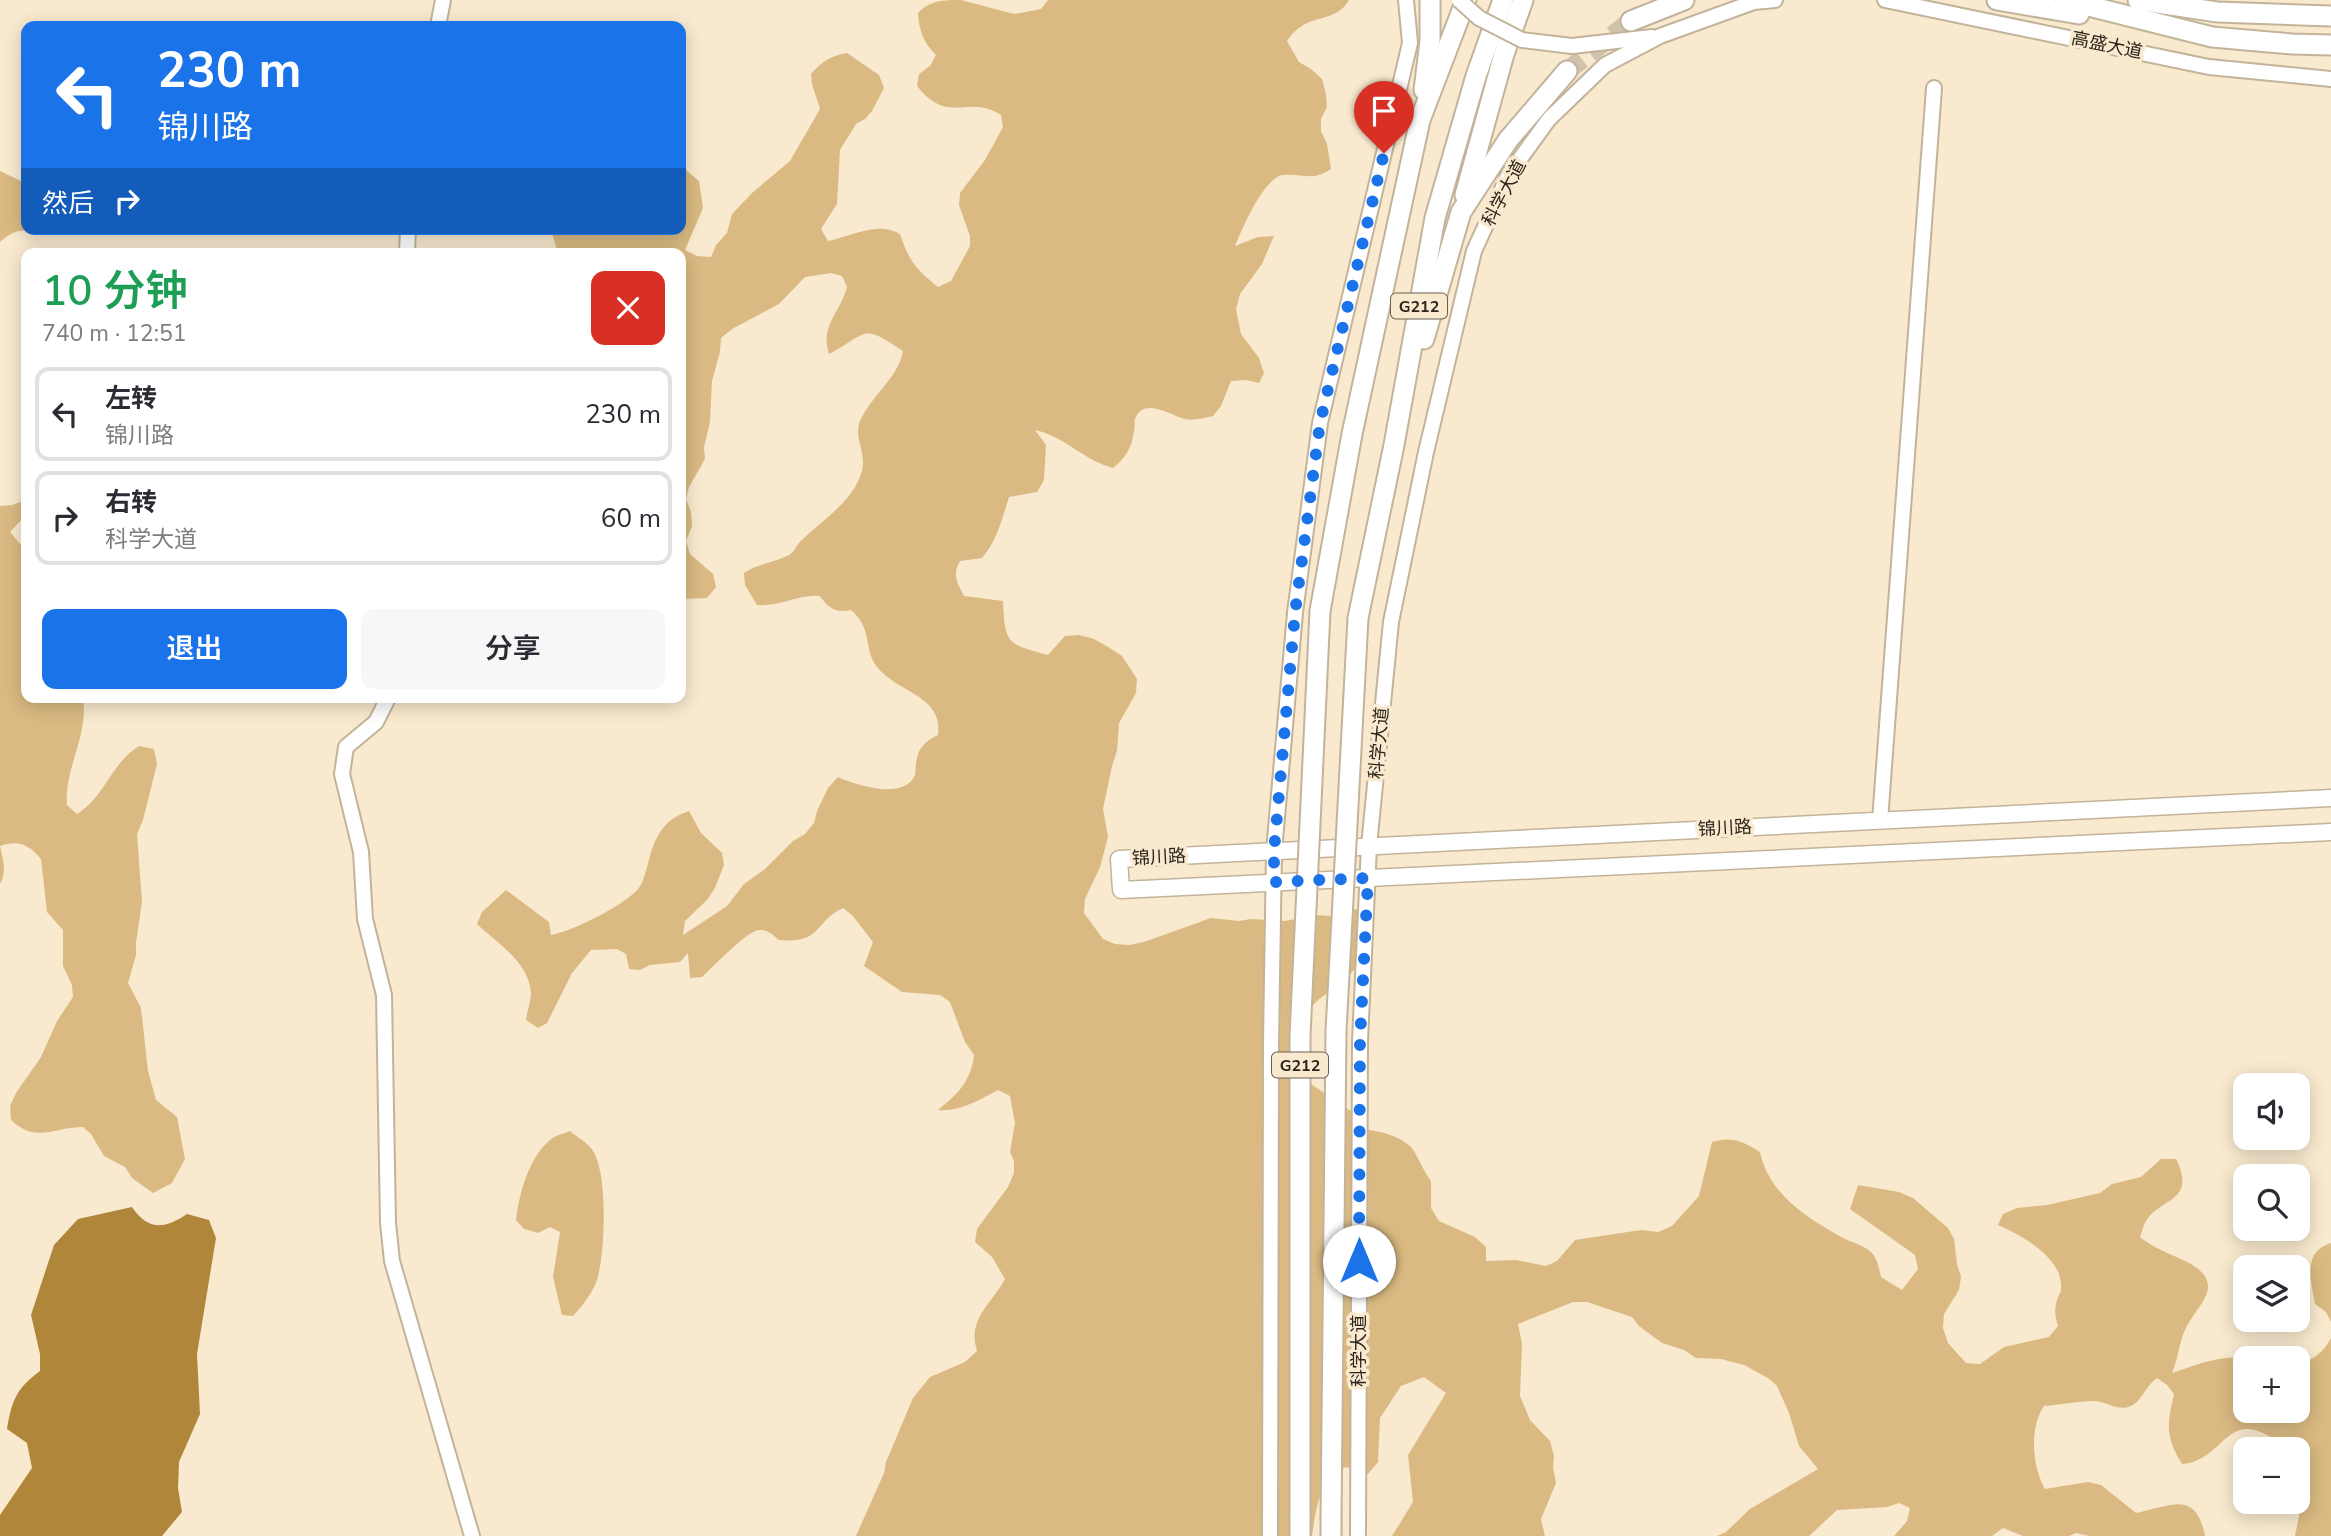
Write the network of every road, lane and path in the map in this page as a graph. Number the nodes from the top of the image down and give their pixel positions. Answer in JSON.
{"nodes":[{"id":1,"x":443,"y":0,"type":"edge"},
{"id":2,"x":1406,"y":0,"type":"edge"},
{"id":3,"x":1430,"y":0,"type":"edge"},
{"id":4,"x":1445,"y":0,"type":"edge"},
{"id":5,"x":1459,"y":0,"type":"edge"},
{"id":6,"x":1466,"y":0,"type":"edge"},
{"id":7,"x":1503,"y":0,"type":"edge"},
{"id":8,"x":1523,"y":0,"type":"edge"},
{"id":9,"x":1684,"y":0,"type":"edge"},
{"id":10,"x":1775,"y":0,"type":"edge"},
{"id":11,"x":1885,"y":0,"type":"edge"},
{"id":12,"x":1997,"y":0,"type":"edge"},
{"id":13,"x":2065,"y":0,"type":"edge"},
{"id":14,"x":2138,"y":0,"type":"edge"},
{"id":15,"x":2225,"y":0,"type":"edge"},
{"id":16,"x":2283,"y":13,"type":"junction"},
{"id":17,"x":2331,"y":16,"type":"edge"},
{"id":18,"x":439,"y":21,"type":"edge"},
{"id":19,"x":1631,"y":21,"type":"tunnel mouth"},
{"id":20,"x":1660,"y":36,"type":"junction"},
{"id":21,"x":2212,"y":37,"type":"junction"},
{"id":22,"x":1430,"y":41,"type":"junction"},
{"id":23,"x":2331,"y":45,"type":"edge"},
{"id":24,"x":1567,"y":71,"type":"tunnel mouth"},
{"id":25,"x":2331,"y":79,"type":"edge"},
{"id":26,"x":1934,"y":88,"type":"dead end"},
{"id":27,"x":1420,"y":120,"type":"junction"},
{"id":28,"x":1461,"y":212,"type":"junction"},
{"id":29,"x":1394,"y":445,"type":"junction"},
{"id":30,"x":386,"y":703,"type":"edge"},
{"id":31,"x":2331,"y":798,"type":"edge"},
{"id":32,"x":1880,"y":821,"type":"junction"},
{"id":33,"x":2331,"y":832,"type":"edge"},
{"id":34,"x":1369,"y":846,"type":"junction"},
{"id":35,"x":1274,"y":851,"type":"junction"},
{"id":36,"x":1368,"y":878,"type":"junction"},
{"id":37,"x":1274,"y":882,"type":"junction"},
{"id":38,"x":1300,"y":1527,"type":"edge"},
{"id":39,"x":1331,"y":1527,"type":"edge"},
{"id":40,"x":472,"y":1536,"type":"edge"},
{"id":41,"x":1270,"y":1536,"type":"edge"},
{"id":42,"x":1358,"y":1536,"type":"edge"}],
"edges":[{"from":1,"to":18,"type":"main road"},
{"from":2,"to":35,"type":"main road"},
{"from":3,"to":22,"type":"highway"},
{"from":4,"to":22,"type":"highway"},
{"from":5,"to":20,"type":"main road","bridge":true},
{"from":6,"to":27,"type":"highway","number":"G212"},
{"from":7,"to":29,"type":"highway","name":"科学大道","number":"G212"},
{"from":8,"to":28,"type":"highway"},
{"from":9,"to":19,"type":"highway"},
{"from":10,"to":20,"type":"main road"},
{"from":11,"to":25,"type":"main road","name":"高盛大道"},
{"from":12,"to":21,"type":"highway"},
{"from":13,"to":21,"type":"highway","name":"高盛大道"},
{"from":14,"to":16,"type":"highway"},
{"from":15,"to":16,"type":"highway"},
{"from":16,"to":17,"type":"highway"},
{"from":20,"to":34,"type":"main road","name":"科学大道"},
{"from":21,"to":23,"type":"highway","name":"高盛大道"},
{"from":22,"to":27,"type":"highway"},
{"from":24,"to":28,"type":"highway"},
{"from":26,"to":32,"type":"main road"},
{"from":27,"to":38,"type":"highway","number":"G212","bridge":true},
{"from":28,"to":29,"type":"highway"},
{"from":29,"to":39,"type":"highway","name":"科学大道","number":"G212","bridge":true},
{"from":30,"to":40,"type":"main road"},
{"from":31,"to":32,"type":"main road","name":"锦川路"},
{"from":32,"to":34,"type":"main road","name":"锦川路"},
{"from":33,"to":36,"type":"main road","name":"锦川路"},
{"from":34,"to":35,"type":"main road","name":"锦川路"},
{"from":34,"to":36,"type":"main road","name":"科学大道"},
{"from":35,"to":37,"type":"main road"},
{"from":35,"to":37,"type":"main road","name":"锦川路"},
{"from":36,"to":37,"type":"main road","name":"锦川路"},
{"from":36,"to":42,"type":"main road","name":"科学大道"},
{"from":37,"to":41,"type":"main road"}]}
